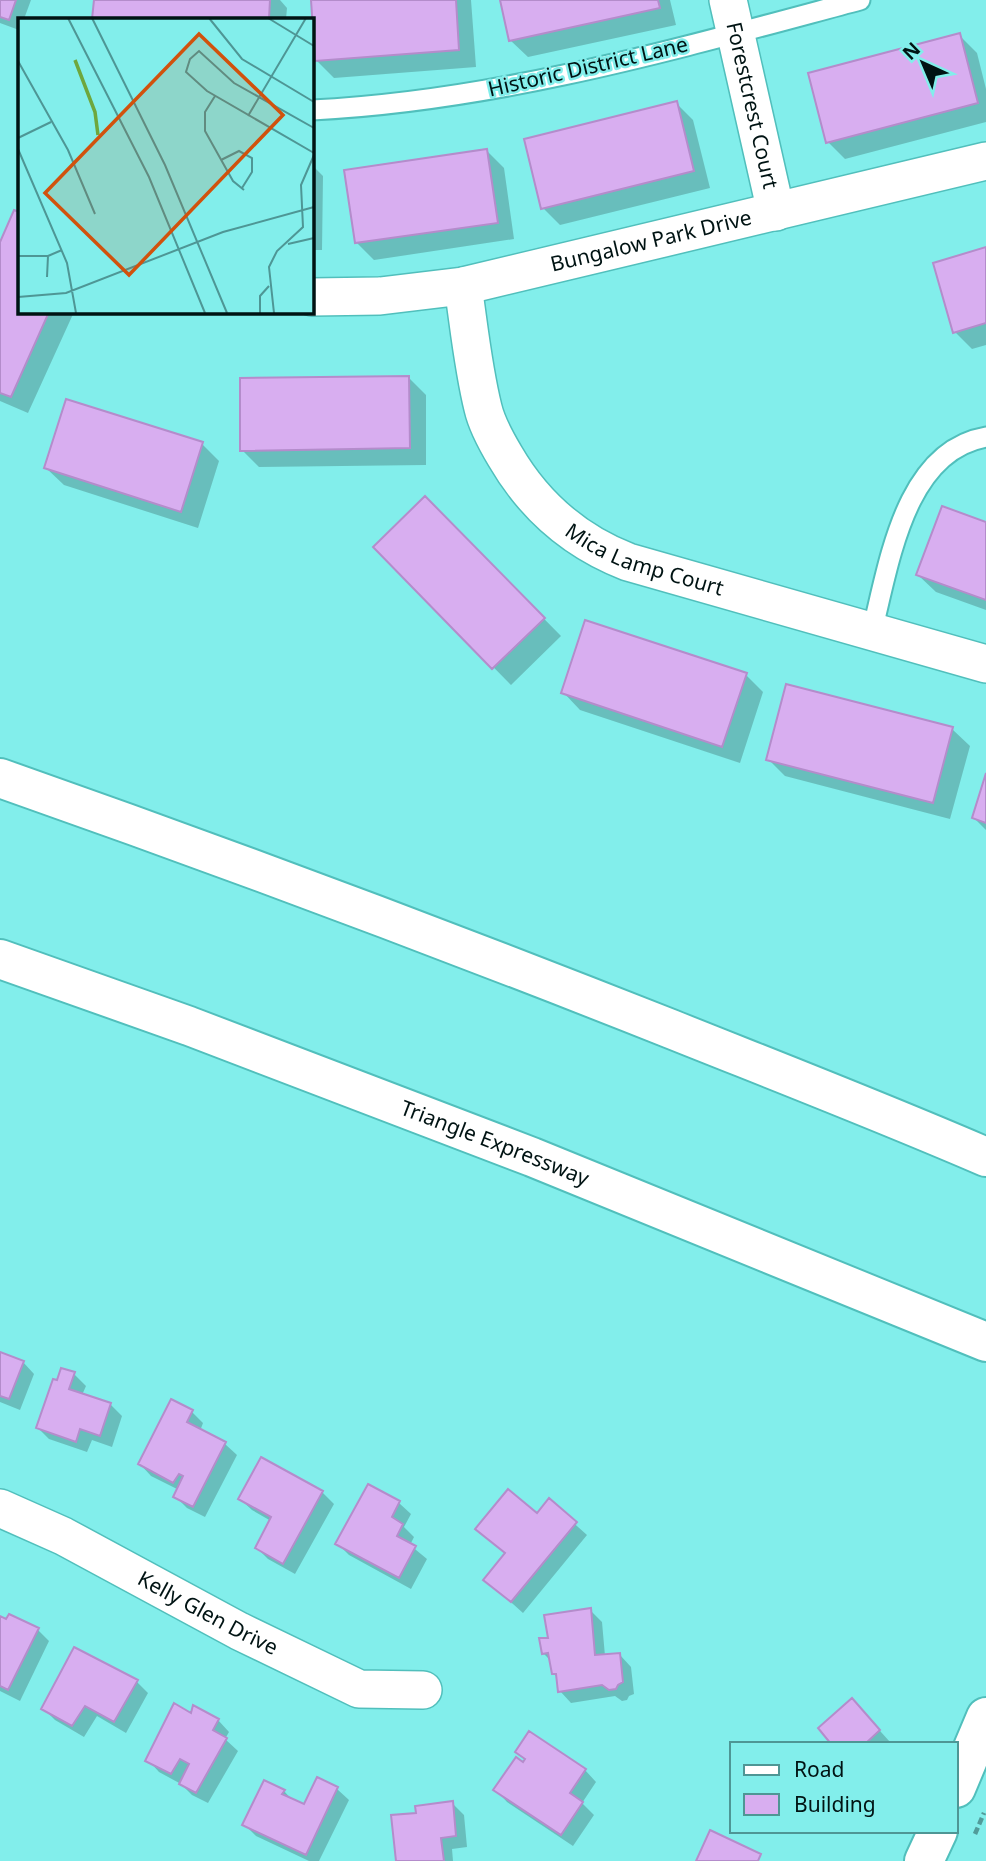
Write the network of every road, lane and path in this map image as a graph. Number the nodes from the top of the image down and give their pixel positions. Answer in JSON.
{"nodes":[{"id":1,"x":860,"y":0,"type":"edge"},
{"id":2,"x":732,"y":16,"type":"edge"},
{"id":3,"x":313,"y":110,"type":"edge"},
{"id":4,"x":986,"y":161,"type":"edge"},
{"id":5,"x":776,"y":212,"type":"junction"},
{"id":6,"x":463,"y":286,"type":"junction"},
{"id":7,"x":313,"y":297,"type":"edge"},
{"id":8,"x":986,"y":437,"type":"edge"},
{"id":9,"x":872,"y":631,"type":"junction"},
{"id":10,"x":986,"y":664,"type":"edge"},
{"id":11,"x":0,"y":778,"type":"edge"},
{"id":12,"x":0,"y":959,"type":"edge"},
{"id":13,"x":986,"y":1157,"type":"edge"},
{"id":14,"x":986,"y":1342,"type":"edge"},
{"id":15,"x":0,"y":1508,"type":"edge"},
{"id":16,"x":423,"y":1690,"type":"dead end"},
{"id":17,"x":986,"y":1717,"type":"edge"},
{"id":18,"x":958,"y":1783,"type":"edge"},
{"id":19,"x":937,"y":1833,"type":"edge"},
{"id":20,"x":924,"y":1861,"type":"edge"}],
"edges":[{"from":1,"to":2,"type":"lane","name":"Historic District Lane"},
{"from":2,"to":3,"type":"lane","name":"Historic District Lane"},
{"from":2,"to":5,"type":"street","name":"Forestcrest Court"},
{"from":4,"to":5,"type":"street","name":"Bungalow Park Drive"},
{"from":5,"to":6,"type":"street","name":"Bungalow Park Drive"},
{"from":6,"to":7,"type":"street","name":"Bungalow Park Drive"},
{"from":6,"to":9,"type":"street","name":"Mica Lamp Court"},
{"from":8,"to":9,"type":"lane"},
{"from":9,"to":10,"type":"street","name":"Mica Lamp Court"},
{"from":11,"to":13,"type":"main road"},
{"from":12,"to":14,"type":"main road","name":"Triangle Expressway"},
{"from":15,"to":16,"type":"street","name":"Kelly Glen Drive"},
{"from":17,"to":18,"type":"main road"},
{"from":19,"to":20,"type":"main road"}]}
